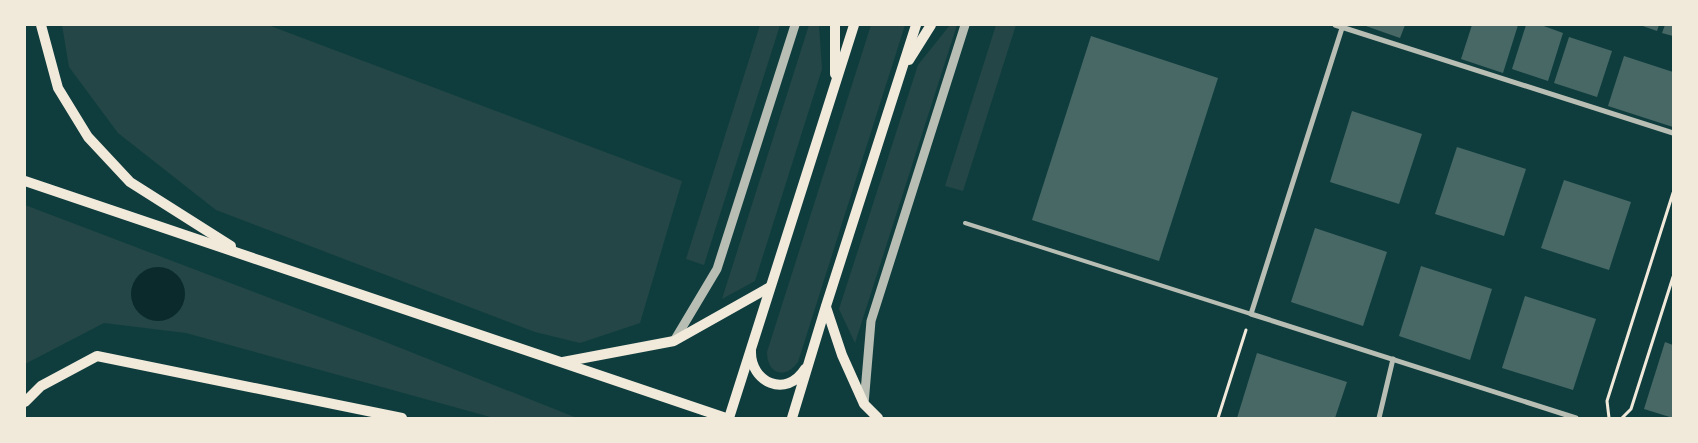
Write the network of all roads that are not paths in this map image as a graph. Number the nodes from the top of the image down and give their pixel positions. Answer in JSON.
{"nodes":[{"id":1,"x":41,"y":25,"type":"edge"},
{"id":2,"x":795,"y":25,"type":"edge"},
{"id":3,"x":836,"y":25,"type":"edge"},
{"id":4,"x":854,"y":25,"type":"edge"},
{"id":5,"x":916,"y":25,"type":"edge"},
{"id":6,"x":931,"y":25,"type":"edge"},
{"id":7,"x":965,"y":25,"type":"edge"},
{"id":8,"x":1335,"y":25,"type":"edge"},
{"id":9,"x":1343,"y":26,"type":"edge"},
{"id":10,"x":901,"y":71,"type":"junction"},
{"id":11,"x":835,"y":86,"type":"junction"},
{"id":12,"x":1673,"y":133,"type":"edge"},
{"id":13,"x":25,"y":181,"type":"edge"},
{"id":14,"x":965,"y":222,"type":"dead end"},
{"id":15,"x":244,"y":254,"type":"junction"},
{"id":16,"x":770,"y":286,"type":"junction"},
{"id":17,"x":826,"y":306,"type":"junction"},
{"id":18,"x":1251,"y":314,"type":"junction"},
{"id":19,"x":674,"y":340,"type":"junction"},
{"id":20,"x":752,"y":343,"type":"junction"},
{"id":21,"x":1393,"y":359,"type":"junction"},
{"id":22,"x":561,"y":362,"type":"junction"},
{"id":23,"x":808,"y":363,"type":"junction"},
{"id":24,"x":25,"y":402,"type":"edge"},
{"id":25,"x":864,"y":404,"type":"junction"},
{"id":26,"x":402,"y":418,"type":"edge"},
{"id":27,"x":728,"y":418,"type":"edge"},
{"id":28,"x":792,"y":418,"type":"edge"},
{"id":29,"x":878,"y":418,"type":"edge"},
{"id":30,"x":1379,"y":418,"type":"edge"},
{"id":31,"x":1576,"y":418,"type":"edge"}],
"edges":[{"from":1,"to":15,"type":"main road"},
{"from":2,"to":19,"type":"street"},
{"from":3,"to":11,"type":"main road"},
{"from":4,"to":11,"type":"main road"},
{"from":5,"to":10,"type":"main road"},
{"from":6,"to":10,"type":"main road"},
{"from":7,"to":25,"type":"street"},
{"from":8,"to":9,"type":"street"},
{"from":9,"to":12,"type":"street"},
{"from":9,"to":18,"type":"street"},
{"from":10,"to":17,"type":"main road"},
{"from":11,"to":16,"type":"main road"},
{"from":13,"to":15,"type":"main road"},
{"from":14,"to":18,"type":"lane"},
{"from":15,"to":22,"type":"main road"},
{"from":16,"to":19,"type":"main road"},
{"from":16,"to":20,"type":"main road"},
{"from":17,"to":23,"type":"main road"},
{"from":17,"to":25,"type":"main road"},
{"from":18,"to":21,"type":"street"},
{"from":19,"to":22,"type":"main road"},
{"from":20,"to":23,"type":"main road"},
{"from":20,"to":27,"type":"main road"},
{"from":21,"to":30,"type":"street"},
{"from":21,"to":31,"type":"street"},
{"from":22,"to":27,"type":"main road"},
{"from":23,"to":28,"type":"main road"},
{"from":24,"to":26,"type":"main road"},
{"from":25,"to":29,"type":"main road"}]}
